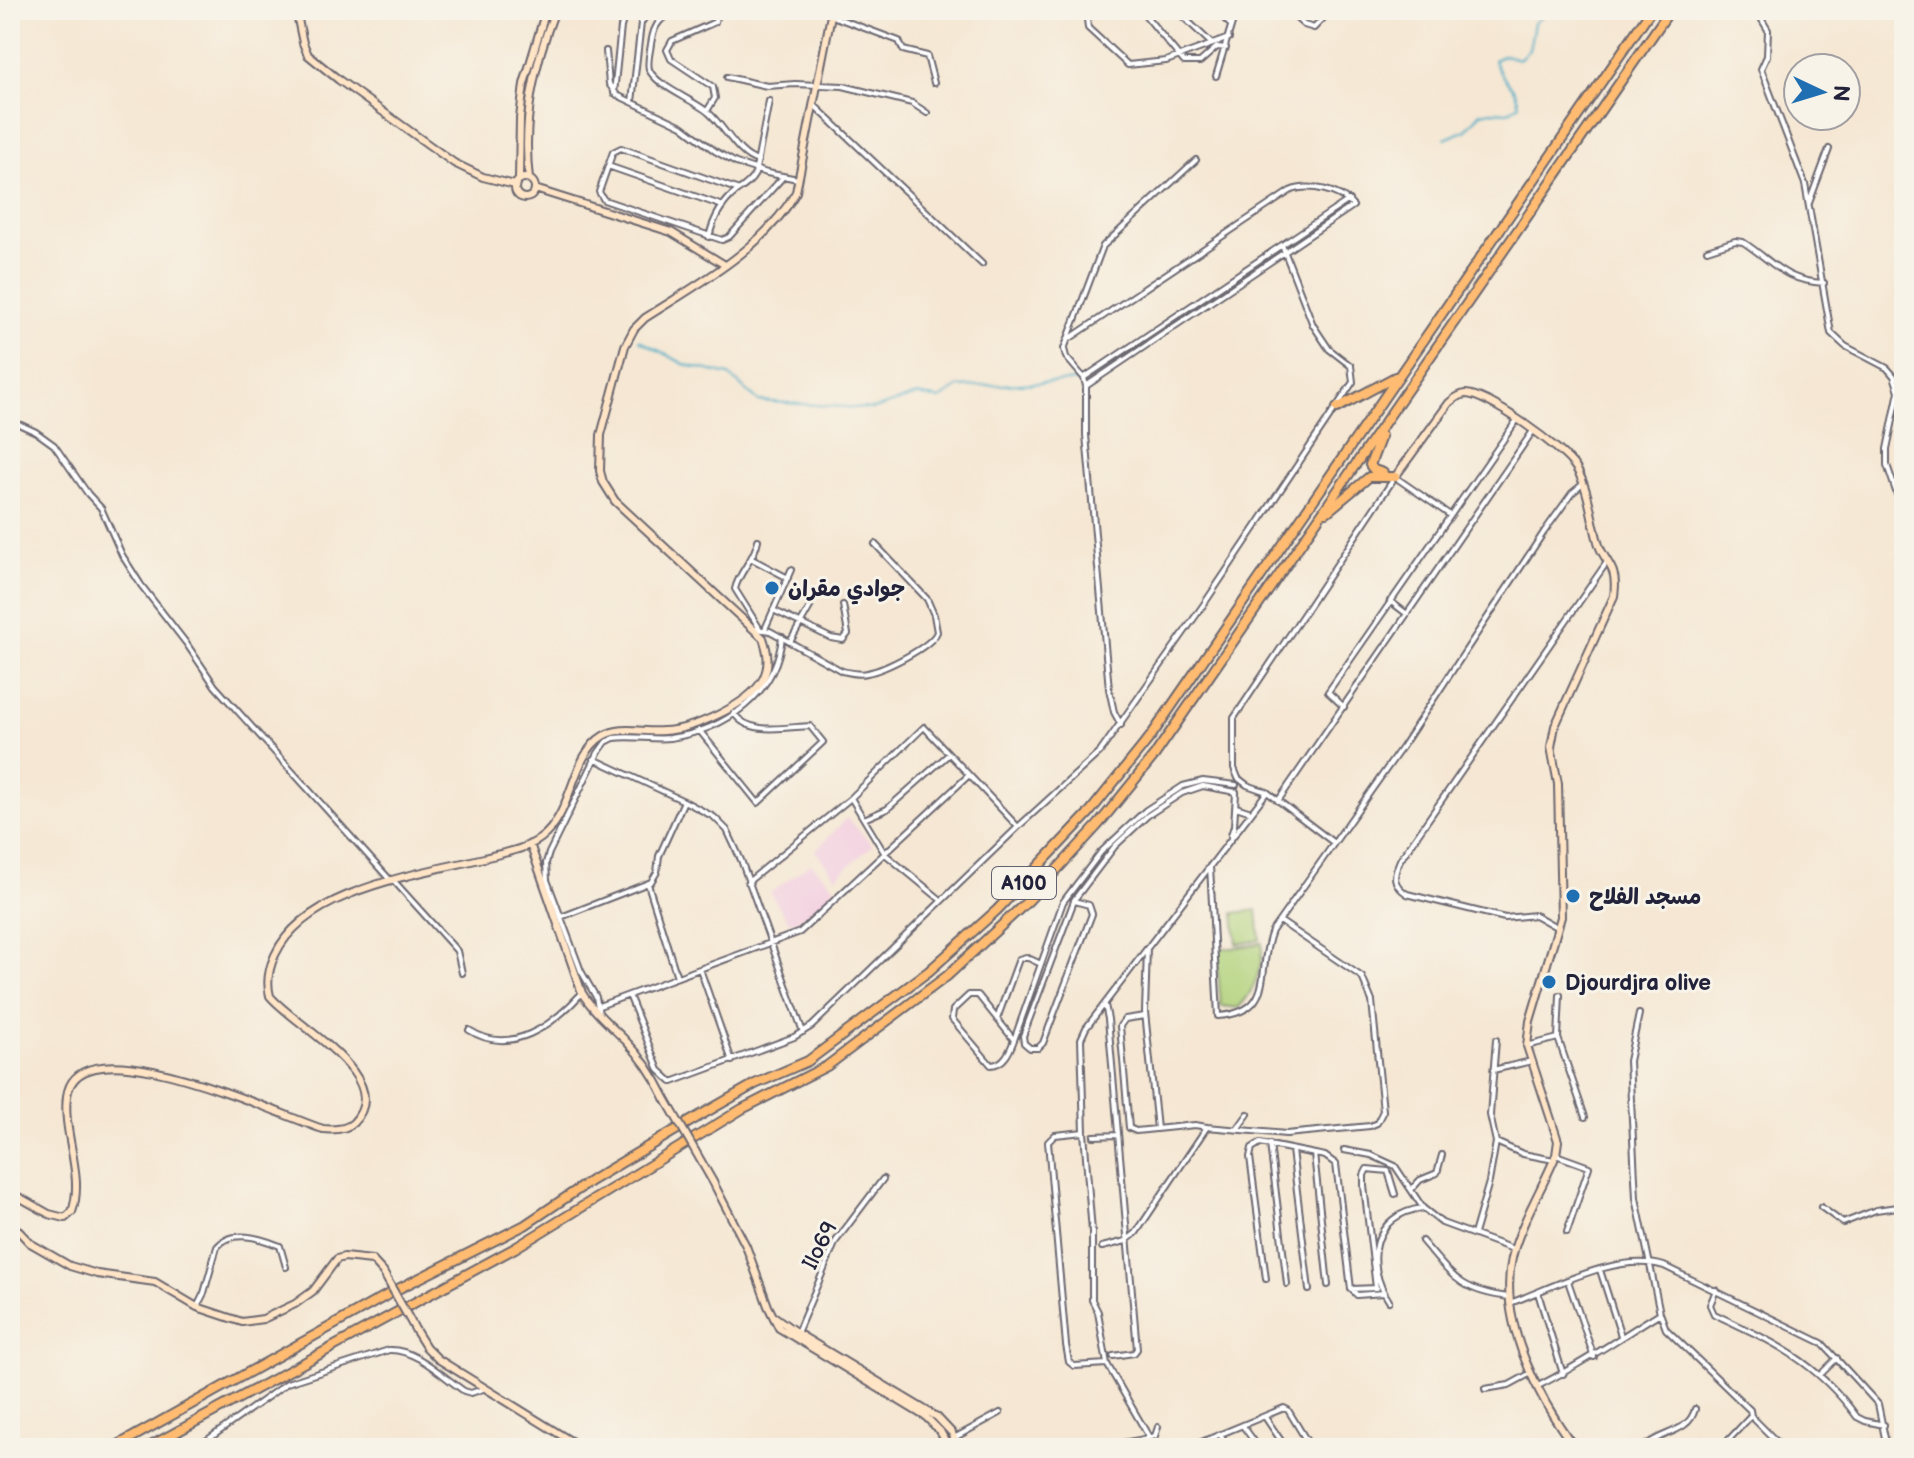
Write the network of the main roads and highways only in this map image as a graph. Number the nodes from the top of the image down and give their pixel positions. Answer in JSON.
{"nodes":[{"id":1,"x":296,"y":10,"type":"edge"},
{"id":2,"x":546,"y":10,"type":"edge"},
{"id":3,"x":555,"y":10,"type":"edge"},
{"id":4,"x":1651,"y":10,"type":"edge"},
{"id":5,"x":1670,"y":10,"type":"edge"},
{"id":6,"x":832,"y":13,"type":"edge"},
{"id":7,"x":529,"y":179,"type":"junction"},
{"id":8,"x":517,"y":182,"type":"junction"},
{"id":9,"x":535,"y":189,"type":"junction"},
{"id":10,"x":725,"y":265,"type":"junction"},
{"id":11,"x":1400,"y":374,"type":"junction"},
{"id":12,"x":1337,"y":408,"type":"road end"},
{"id":13,"x":1389,"y":417,"type":"junction"},
{"id":14,"x":1395,"y":477,"type":"junction"},
{"id":15,"x":1318,"y":520,"type":"junction"},
{"id":16,"x":530,"y":844,"type":"junction"},
{"id":17,"x":10,"y":1192,"type":"edge"},
{"id":18,"x":10,"y":1222,"type":"edge"},
{"id":19,"x":772,"y":1314,"type":"junction"},
{"id":20,"x":113,"y":1448,"type":"edge"},
{"id":21,"x":147,"y":1448,"type":"edge"},
{"id":22,"x":582,"y":1448,"type":"edge"},
{"id":23,"x":949,"y":1448,"type":"edge"},
{"id":24,"x":958,"y":1448,"type":"edge"},
{"id":25,"x":1575,"y":1448,"type":"edge"}],
"edges":[{"from":1,"to":8,"type":"main road"},
{"from":2,"to":8,"type":"main road"},
{"from":3,"to":7,"type":"main road"},
{"from":4,"to":11,"type":"highway","number":"A100"},
{"from":5,"to":13,"type":"highway","number":"A100"},
{"from":6,"to":10,"type":"main road"},
{"from":7,"to":8,"type":"main road"},
{"from":7,"to":9,"type":"main road"},
{"from":8,"to":9,"type":"main road"},
{"from":9,"to":10,"type":"main road"},
{"from":10,"to":16,"type":"main road"},
{"from":11,"to":12,"type":"highway"},
{"from":11,"to":20,"type":"highway","number":"A100"},
{"from":13,"to":14,"type":"highway"},
{"from":13,"to":15,"type":"highway","number":"A100"},
{"from":14,"to":15,"type":"highway"},
{"from":14,"to":25,"type":"main road"},
{"from":15,"to":21,"type":"highway","number":"A100"},
{"from":16,"to":17,"type":"main road"},
{"from":16,"to":19,"type":"main road","bridge":true},
{"from":18,"to":22,"type":"main road","bridge":true},
{"from":19,"to":23,"type":"main road"},
{"from":19,"to":24,"type":"main road"}]}
